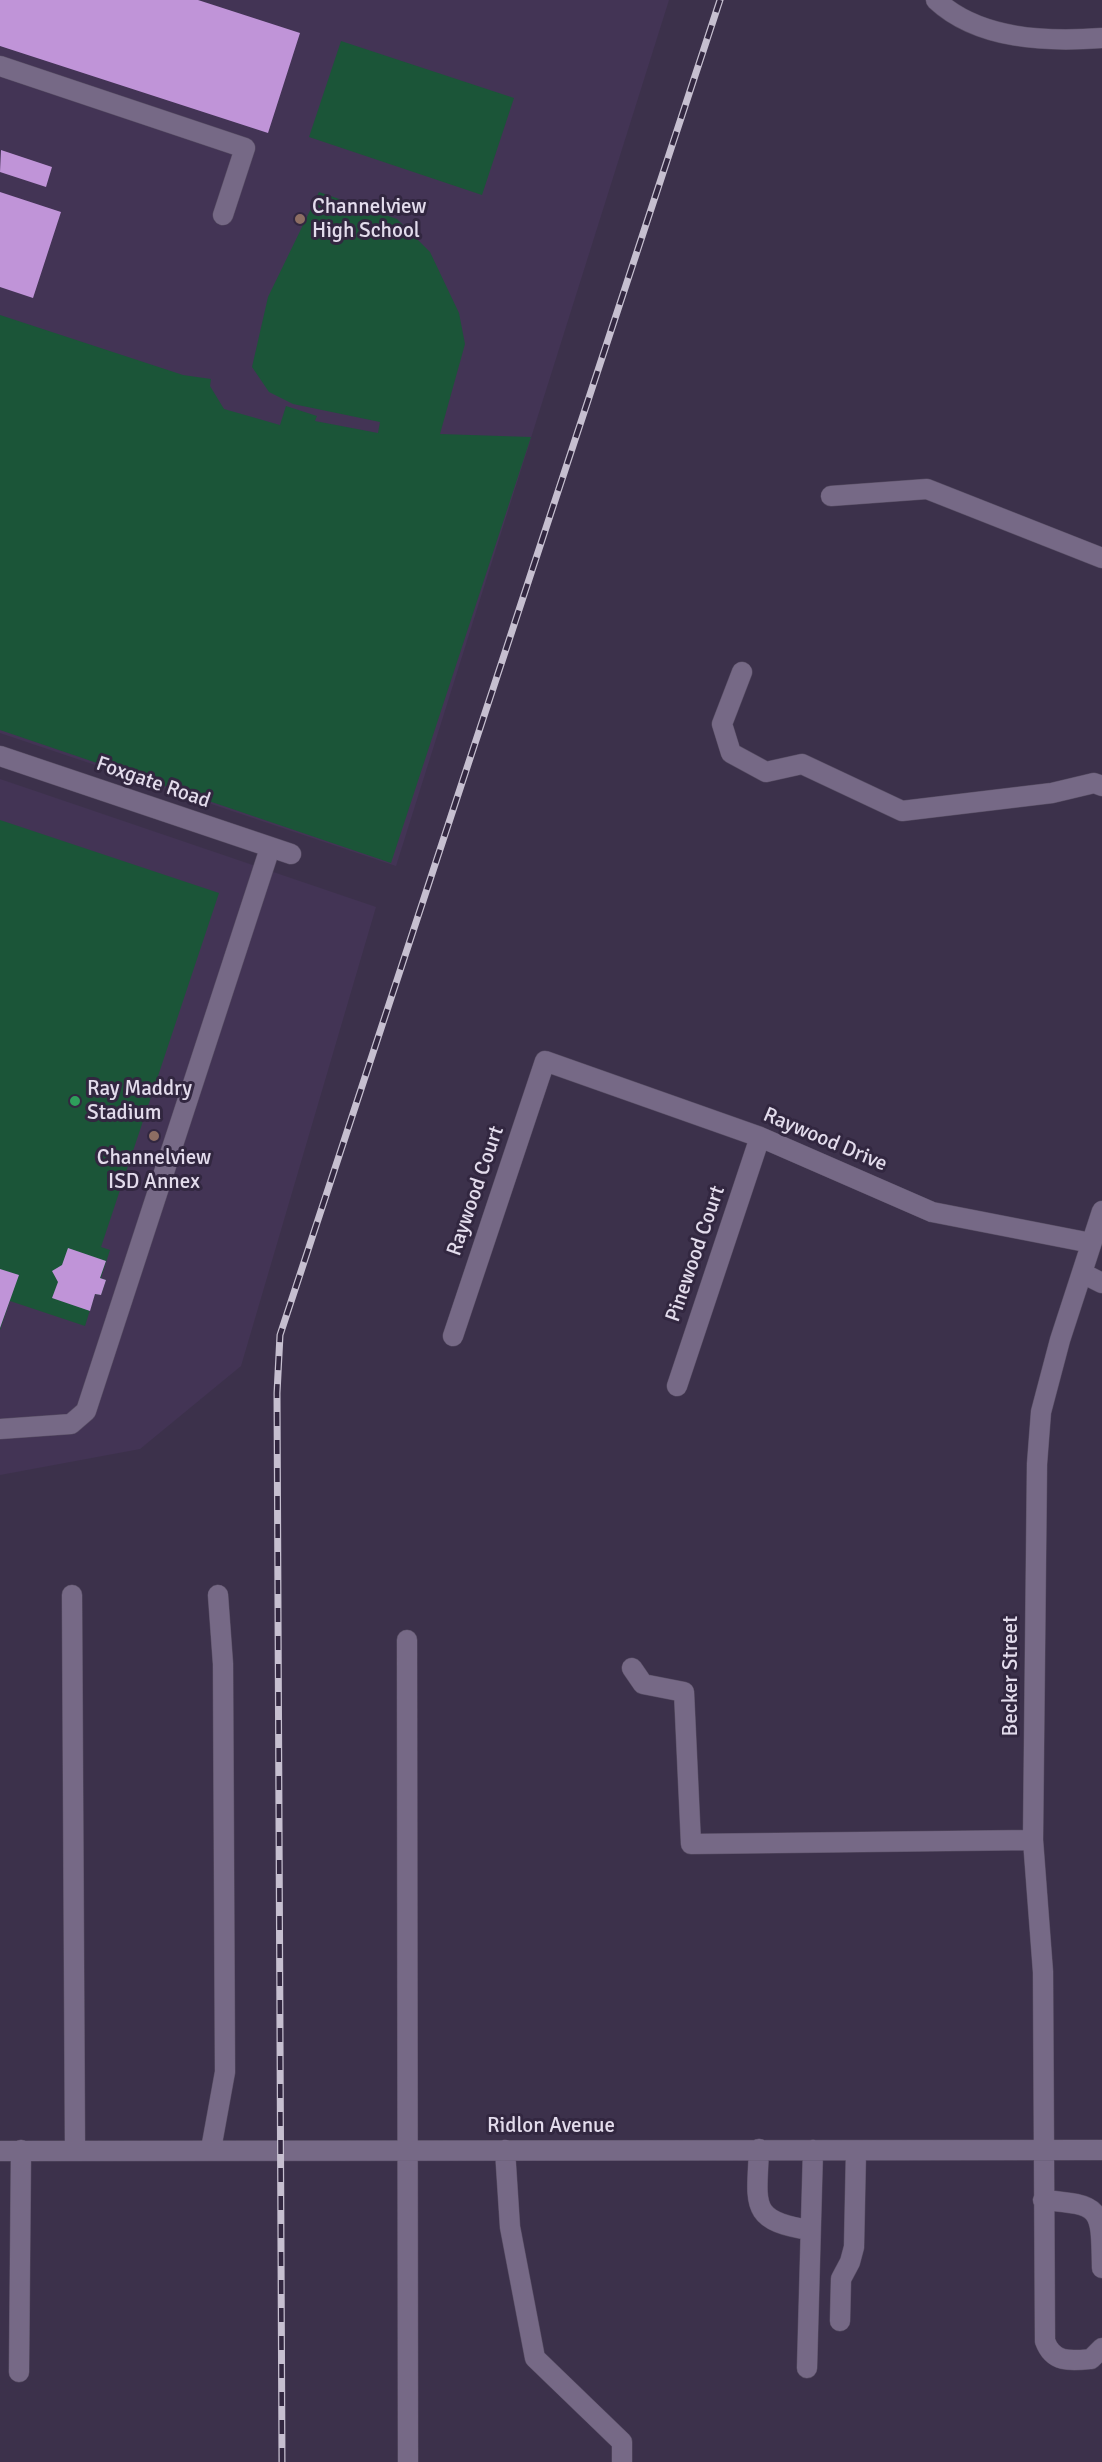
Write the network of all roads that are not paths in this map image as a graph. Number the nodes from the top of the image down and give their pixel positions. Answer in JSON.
{"nodes":[{"id":1,"x":936,"y":0,"type":"edge"},
{"id":2,"x":1102,"y":38,"type":"edge"},
{"id":3,"x":0,"y":66,"type":"edge"},
{"id":4,"x":223,"y":215,"type":"dead end"},
{"id":5,"x":831,"y":496,"type":"dead end"},
{"id":6,"x":1102,"y":558,"type":"edge"},
{"id":7,"x":742,"y":672,"type":"dead end"},
{"id":8,"x":0,"y":756,"type":"edge"},
{"id":9,"x":1102,"y":786,"type":"edge"},
{"id":10,"x":270,"y":848,"type":"junction"},
{"id":11,"x":291,"y":854,"type":"dead end"},
{"id":12,"x":545,"y":1061,"type":"joint"},
{"id":13,"x":760,"y":1137,"type":"junction"},
{"id":14,"x":1102,"y":1211,"type":"edge"},
{"id":15,"x":1091,"y":1244,"type":"junction"},
{"id":16,"x":1082,"y":1274,"type":"junction"},
{"id":17,"x":1102,"y":1283,"type":"edge"},
{"id":18,"x":453,"y":1335,"type":"dead end"},
{"id":19,"x":676,"y":1386,"type":"dead end"},
{"id":20,"x":0,"y":1429,"type":"edge"},
{"id":21,"x":72,"y":1595,"type":"dead end"},
{"id":22,"x":219,"y":1595,"type":"dead end"},
{"id":23,"x":407,"y":1640,"type":"dead end"},
{"id":24,"x":632,"y":1668,"type":"dead end"},
{"id":25,"x":1033,"y":1840,"type":"junction"},
{"id":26,"x":75,"y":2149,"type":"junction"},
{"id":27,"x":211,"y":2149,"type":"junction"},
{"id":28,"x":759,"y":2149,"type":"junction"},
{"id":29,"x":21,"y":2150,"type":"junction"},
{"id":30,"x":407,"y":2150,"type":"junction"},
{"id":31,"x":505,"y":2150,"type":"junction"},
{"id":32,"x":813,"y":2150,"type":"junction"},
{"id":33,"x":1042,"y":2150,"type":"junction"},
{"id":34,"x":1102,"y":2150,"type":"edge"},
{"id":35,"x":0,"y":2151,"type":"edge"},
{"id":36,"x":856,"y":2151,"type":"junction"},
{"id":37,"x":1043,"y":2200,"type":"junction"},
{"id":38,"x":810,"y":2230,"type":"junction"},
{"id":39,"x":1102,"y":2268,"type":"edge"},
{"id":40,"x":840,"y":2321,"type":"dead end"},
{"id":41,"x":1102,"y":2348,"type":"edge"},
{"id":42,"x":807,"y":2368,"type":"dead end"},
{"id":43,"x":19,"y":2372,"type":"dead end"},
{"id":44,"x":408,"y":2462,"type":"edge"},
{"id":45,"x":622,"y":2462,"type":"edge"}],
"edges":[{"from":1,"to":2,"type":"street"},
{"from":3,"to":4,"type":"street"},
{"from":5,"to":6,"type":"street"},
{"from":7,"to":9,"type":"street"},
{"from":8,"to":10,"type":"street","name":"Foxgate Road"},
{"from":10,"to":11,"type":"street","name":"Foxgate Road"},
{"from":10,"to":20,"type":"street"},
{"from":12,"to":13,"type":"street","name":"Raywood Drive"},
{"from":12,"to":18,"type":"street","name":"Raywood Court"},
{"from":13,"to":15,"type":"street","name":"Raywood Drive"},
{"from":13,"to":19,"type":"street","name":"Pinewood Court"},
{"from":14,"to":15,"type":"street","name":"Becker Street"},
{"from":15,"to":16,"type":"street","name":"Becker Street"},
{"from":16,"to":17,"type":"street"},
{"from":16,"to":25,"type":"street","name":"Becker Street"},
{"from":21,"to":26,"type":"street"},
{"from":22,"to":27,"type":"street"},
{"from":23,"to":30,"type":"street"},
{"from":24,"to":25,"type":"street"},
{"from":25,"to":33,"type":"street","name":"Becker Street"},
{"from":26,"to":27,"type":"street","name":"Ridlon Avenue"},
{"from":26,"to":29,"type":"street","name":"Ridlon Avenue"},
{"from":27,"to":30,"type":"street","name":"Ridlon Avenue"},
{"from":28,"to":31,"type":"street","name":"Ridlon Avenue"},
{"from":28,"to":32,"type":"street","name":"Ridlon Avenue"},
{"from":28,"to":38,"type":"street"},
{"from":29,"to":35,"type":"street","name":"Ridlon Avenue"},
{"from":29,"to":43,"type":"street"},
{"from":30,"to":31,"type":"street","name":"Ridlon Avenue"},
{"from":30,"to":44,"type":"street"},
{"from":31,"to":45,"type":"street"},
{"from":32,"to":36,"type":"street","name":"Ridlon Avenue"},
{"from":32,"to":38,"type":"street"},
{"from":33,"to":34,"type":"street","name":"Ridlon Avenue"},
{"from":33,"to":36,"type":"street","name":"Ridlon Avenue"},
{"from":33,"to":37,"type":"street","name":"Becker Street"},
{"from":36,"to":40,"type":"street"},
{"from":37,"to":39,"type":"street"},
{"from":37,"to":41,"type":"street","name":"Becker Street"},
{"from":38,"to":42,"type":"street"}]}
